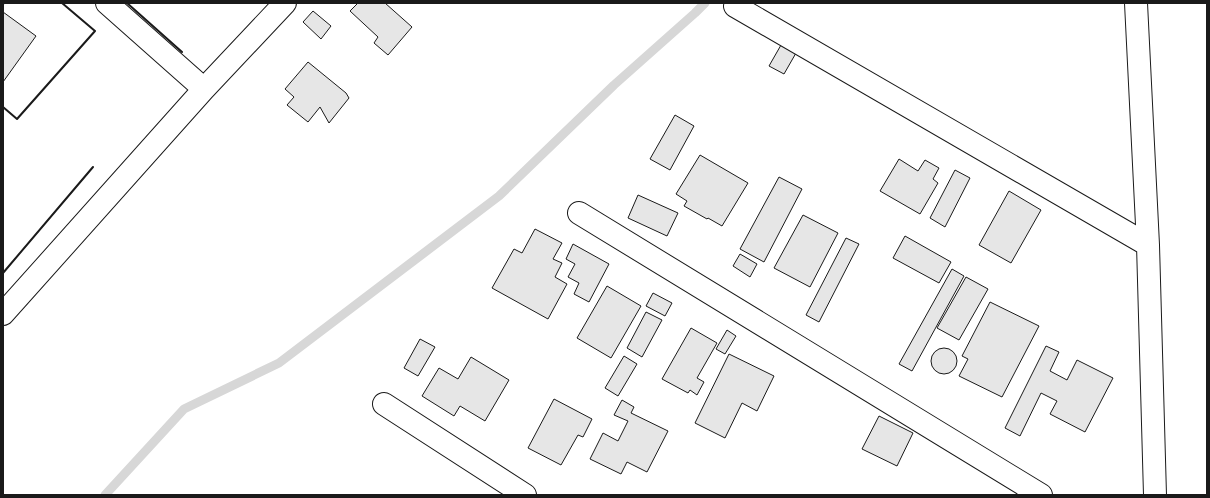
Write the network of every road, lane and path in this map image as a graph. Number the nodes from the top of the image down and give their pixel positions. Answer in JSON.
{"nodes":[{"id":1,"x":107,"y":3,"type":"edge"},
{"id":2,"x":286,"y":3,"type":"edge"},
{"id":3,"x":1136,"y":3,"type":"edge"},
{"id":4,"x":735,"y":6,"type":"dead end"},
{"id":5,"x":204,"y":89,"type":"junction"},
{"id":6,"x":579,"y":213,"type":"dead end"},
{"id":7,"x":1148,"y":245,"type":"junction"},
{"id":8,"x":3,"y":314,"type":"edge"},
{"id":9,"x":384,"y":404,"type":"dead end"},
{"id":10,"x":525,"y":495,"type":"edge"},
{"id":11,"x":1041,"y":495,"type":"edge"},
{"id":12,"x":1154,"y":495,"type":"edge"}],
"edges":[{"from":1,"to":5,"type":"street"},
{"from":2,"to":5,"type":"street"},
{"from":3,"to":7,"type":"street"},
{"from":4,"to":7,"type":"street"},
{"from":5,"to":8,"type":"street"},
{"from":6,"to":11,"type":"street"},
{"from":7,"to":12,"type":"street"},
{"from":9,"to":10,"type":"street"}]}
